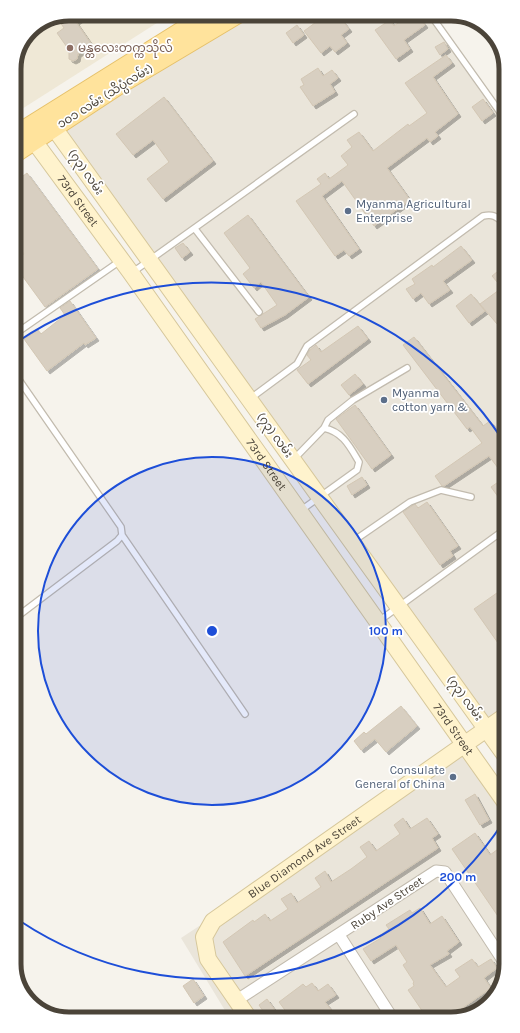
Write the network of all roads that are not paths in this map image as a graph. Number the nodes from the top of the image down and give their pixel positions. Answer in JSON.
{"nodes":[{"id":1,"x":199,"y":21,"type":"edge"},
{"id":2,"x":226,"y":21,"type":"edge"},
{"id":3,"x":435,"y":21,"type":"edge"},
{"id":4,"x":499,"y":111,"type":"edge"},
{"id":5,"x":354,"y":114,"type":"dead end"},
{"id":6,"x":50,"y":122,"type":"junction"},
{"id":7,"x":24,"y":135,"type":"edge"},
{"id":8,"x":499,"y":218,"type":"edge"},
{"id":9,"x":195,"y":229,"type":"junction"},
{"id":10,"x":121,"y":260,"type":"junction"},
{"id":11,"x":149,"y":262,"type":"junction"},
{"id":12,"x":131,"y":273,"type":"junction"},
{"id":13,"x":259,"y":312,"type":"dead end"},
{"id":14,"x":21,"y":330,"type":"edge"},
{"id":15,"x":408,"y":368,"type":"dead end"},
{"id":16,"x":21,"y":383,"type":"edge"},
{"id":17,"x":249,"y":399,"type":"junction"},
{"id":18,"x":324,"y":428,"type":"junction"},
{"id":19,"x":293,"y":460,"type":"junction"},
{"id":20,"x":320,"y":497,"type":"junction"},
{"id":21,"x":471,"y":497,"type":"dead end"},
{"id":22,"x":300,"y":511,"type":"junction"},
{"id":23,"x":499,"y":534,"type":"edge"},
{"id":24,"x":122,"y":535,"type":"junction"},
{"id":25,"x":352,"y":542,"type":"junction"},
{"id":26,"x":399,"y":606,"type":"junction"},
{"id":27,"x":21,"y":614,"type":"edge"},
{"id":28,"x":379,"y":621,"type":"junction"},
{"id":29,"x":245,"y":714,"type":"dead end"},
{"id":30,"x":499,"y":720,"type":"edge"},
{"id":31,"x":487,"y":728,"type":"junction"},
{"id":32,"x":466,"y":743,"type":"junction"},
{"id":33,"x":499,"y":746,"type":"edge"},
{"id":34,"x":499,"y":793,"type":"edge"},
{"id":35,"x":339,"y":935,"type":"junction"},
{"id":36,"x":499,"y":955,"type":"edge"},
{"id":37,"x":237,"y":1000,"type":"junction"},
{"id":38,"x":245,"y":1012,"type":"edge"},
{"id":39,"x":388,"y":1012,"type":"edge"}],
"edges":[{"from":1,"to":6,"type":"main road","name":"၁၀၁ လမ်း (သိပ္ပံလမ်း)"},
{"from":2,"to":6,"type":"main road","name":"၁၀၁ လမ်း (သိပ္ပံလမ်း)"},
{"from":3,"to":4,"type":"lane"},
{"from":5,"to":9,"type":"lane"},
{"from":6,"to":7,"type":"main road","name":"၁၀၁ လမ်း (သိပ္ပံလမ်း)"},
{"from":6,"to":11,"type":"main road","name":"(၇၃) လမ်း"},
{"from":7,"to":10,"type":"main road","name":"73rd Street"},
{"from":8,"to":17,"type":"lane"},
{"from":9,"to":11,"type":"lane"},
{"from":9,"to":13,"type":"lane"},
{"from":10,"to":12,"type":"main road","name":"73rd Street"},
{"from":10,"to":14,"type":"lane"},
{"from":11,"to":12,"type":"lane"},
{"from":11,"to":17,"type":"main road","name":"(၇၃) လမ်း"},
{"from":12,"to":22,"type":"main road","name":"73rd Street"},
{"from":15,"to":18,"type":"lane"},
{"from":16,"to":24,"type":"lane"},
{"from":17,"to":19,"type":"main road","name":"(၇၃) လမ်း"},
{"from":18,"to":19,"type":"lane"},
{"from":18,"to":20,"type":"lane"},
{"from":19,"to":20,"type":"main road","name":"(၇၃) လမ်း"},
{"from":20,"to":22,"type":"lane"},
{"from":20,"to":25,"type":"main road","name":"(၇၃) လမ်း"},
{"from":21,"to":25,"type":"lane"},
{"from":22,"to":28,"type":"main road","name":"73rd Street"},
{"from":23,"to":26,"type":"lane"},
{"from":24,"to":27,"type":"lane"},
{"from":24,"to":29,"type":"lane"},
{"from":25,"to":26,"type":"main road","name":"(၇၃) လမ်း"},
{"from":26,"to":28,"type":"lane"},
{"from":26,"to":31,"type":"main road","name":"(၇၃) လမ်း"},
{"from":28,"to":32,"type":"main road","name":"73rd Street"},
{"from":30,"to":31,"type":"main road","name":"Blue Diamond Ave Street"},
{"from":31,"to":32,"type":"main road","name":"Blue Diamond Ave Street"},
{"from":31,"to":33,"type":"main road","name":"(၇၃) လမ်း"},
{"from":32,"to":34,"type":"main road","name":"73rd Street"},
{"from":32,"to":37,"type":"main road","name":"Blue Diamond Ave Street"},
{"from":35,"to":36,"type":"street","name":"Ruby Ave Street"},
{"from":35,"to":37,"type":"street","name":"Ruby Ave Street"},
{"from":35,"to":39,"type":"street"},
{"from":37,"to":38,"type":"main road","name":"Blue Diamond Ave Street"}]}
